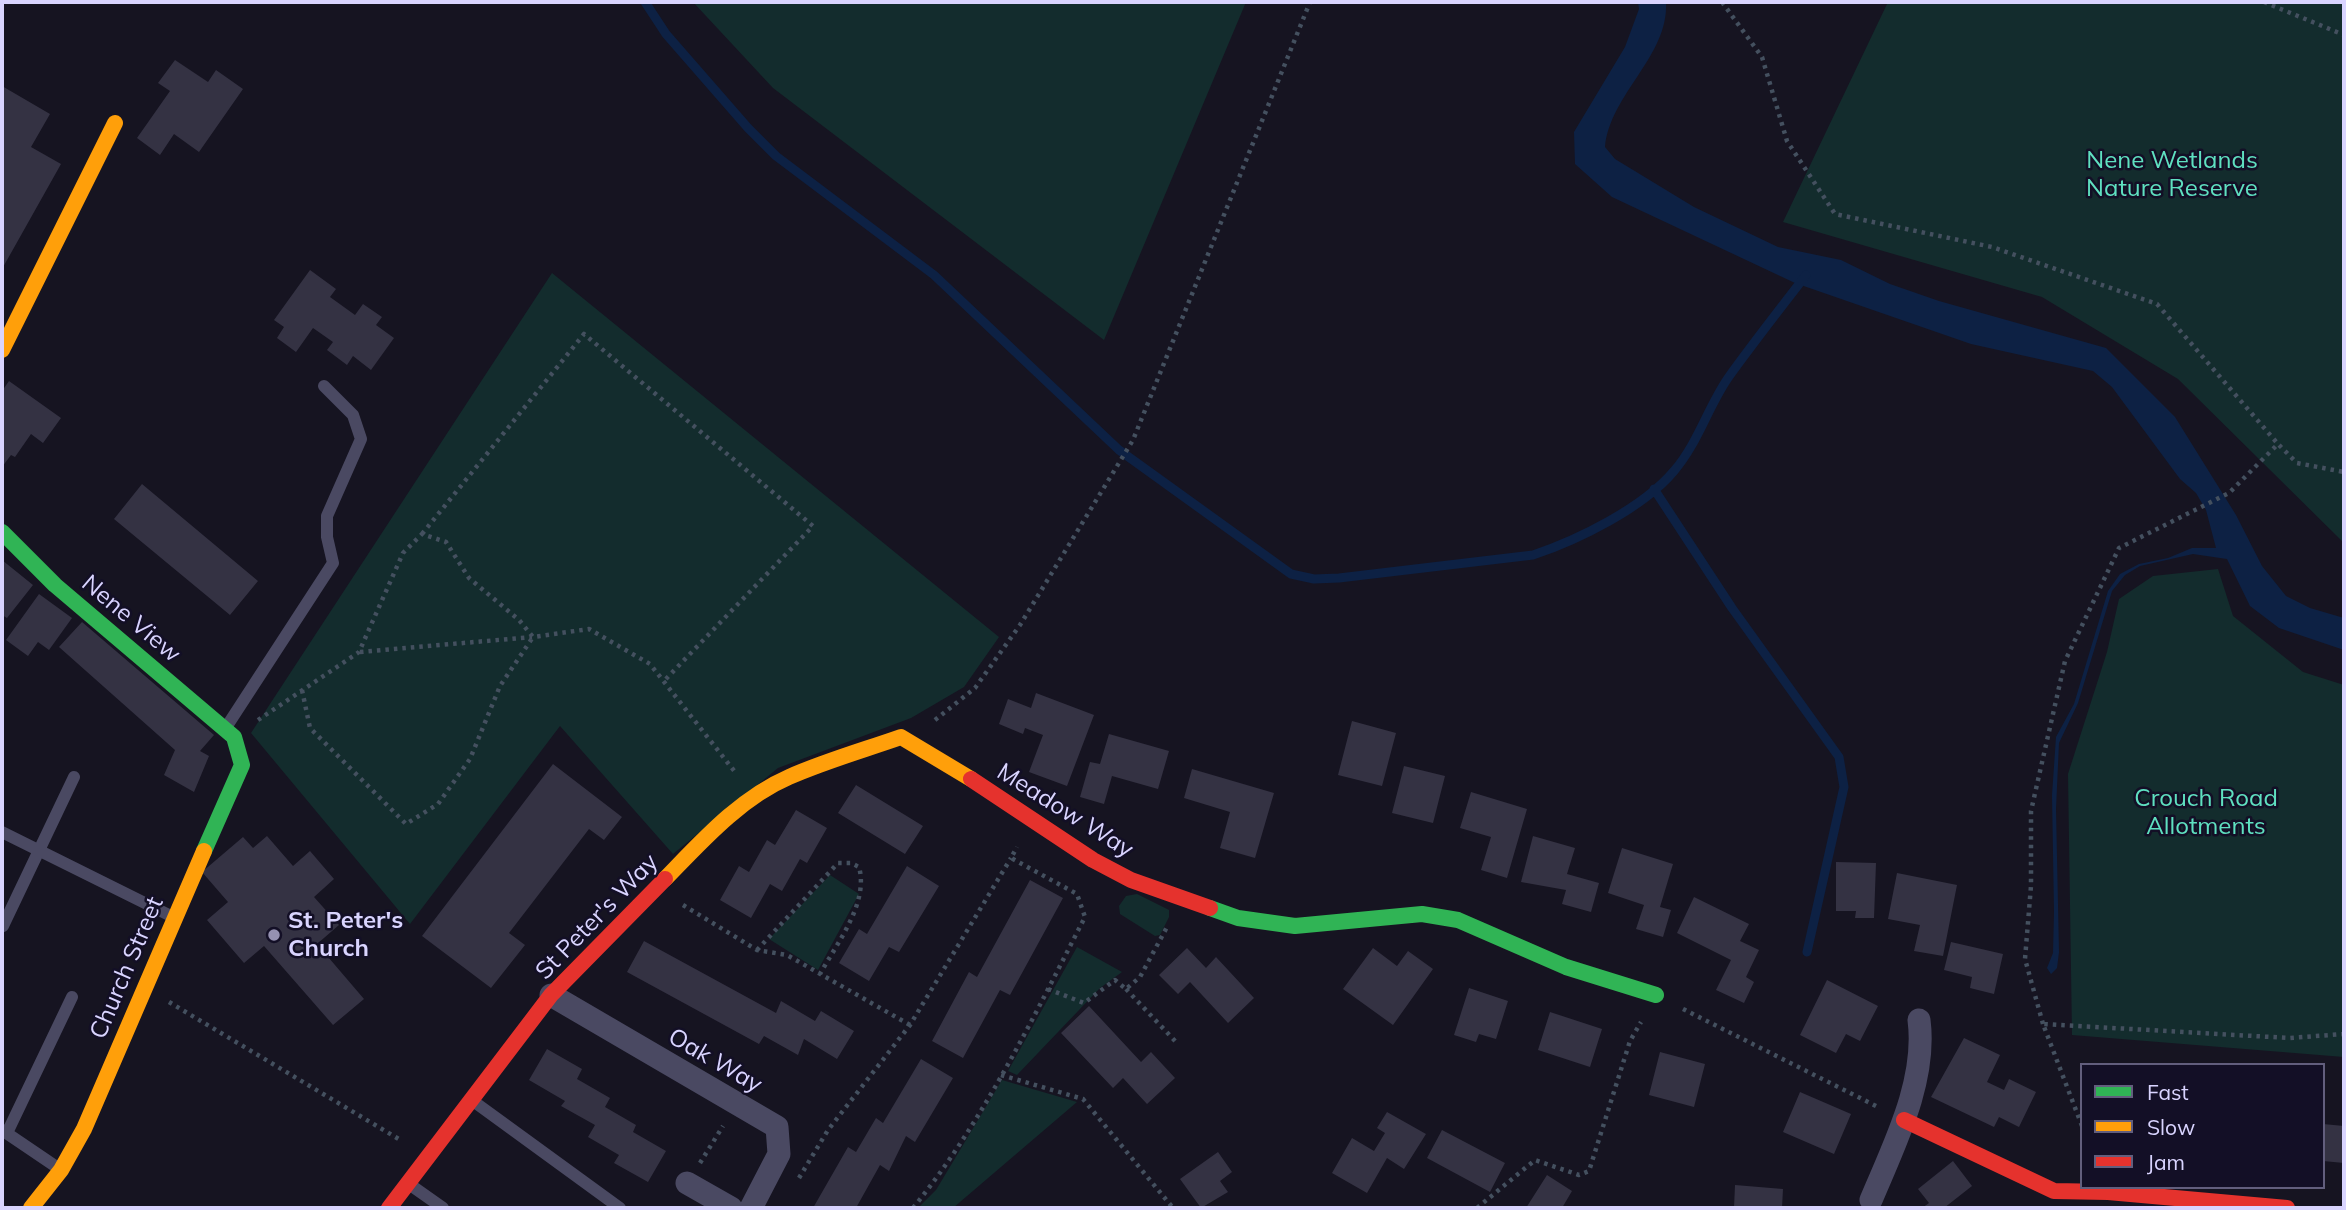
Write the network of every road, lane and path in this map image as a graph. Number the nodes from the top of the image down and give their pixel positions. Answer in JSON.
{"nodes":[{"id":1,"x":1310,"y":2,"type":"edge"},
{"id":2,"x":1722,"y":2,"type":"edge"},
{"id":3,"x":2264,"y":2,"type":"edge"},
{"id":4,"x":2344,"y":36,"type":"edge"},
{"id":5,"x":115,"y":123,"type":"dead end"},
{"id":6,"x":2,"y":349,"type":"edge"},
{"id":7,"x":324,"y":386,"type":"dead end"},
{"id":8,"x":2278,"y":444,"type":"junction"},
{"id":9,"x":2344,"y":472,"type":"edge"},
{"id":10,"x":2,"y":532,"type":"edge"},
{"id":11,"x":422,"y":534,"type":"junction"},
{"id":12,"x":533,"y":637,"type":"junction"},
{"id":13,"x":359,"y":652,"type":"junction"},
{"id":14,"x":664,"y":681,"type":"junction"},
{"id":15,"x":302,"y":690,"type":"junction"},
{"id":16,"x":230,"y":733,"type":"junction"},
{"id":17,"x":901,"y":737,"type":"junction"},
{"id":18,"x":74,"y":778,"type":"dead end"},
{"id":19,"x":752,"y":798,"type":"junction"},
{"id":20,"x":1032,"y":821,"type":"junction"},
{"id":21,"x":2,"y":832,"type":"edge"},
{"id":22,"x":40,"y":850,"type":"junction"},
{"id":23,"x":1011,"y":859,"type":"junction"},
{"id":24,"x":656,"y":890,"type":"junction"},
{"id":25,"x":1182,"y":898,"type":"junction"},
{"id":26,"x":174,"y":918,"type":"junction"},
{"id":27,"x":2,"y":926,"type":"edge"},
{"id":28,"x":757,"y":950,"type":"junction"},
{"id":29,"x":820,"y":974,"type":"junction"},
{"id":30,"x":142,"y":987,"type":"junction"},
{"id":31,"x":1048,"y":989,"type":"junction"},
{"id":32,"x":1126,"y":989,"type":"junction"},
{"id":33,"x":551,"y":995,"type":"junction"},
{"id":34,"x":1656,"y":995,"type":"junction"},
{"id":35,"x":72,"y":997,"type":"dead end"},
{"id":36,"x":1919,"y":1020,"type":"dead end"},
{"id":37,"x":2043,"y":1024,"type":"junction"},
{"id":38,"x":910,"y":1025,"type":"junction"},
{"id":39,"x":2344,"y":1034,"type":"edge"},
{"id":40,"x":1176,"y":1042,"type":"dead end"},
{"id":41,"x":1001,"y":1075,"type":"junction"},
{"id":42,"x":472,"y":1101,"type":"junction"},
{"id":43,"x":737,"y":1104,"type":"junction"},
{"id":44,"x":1904,"y":1120,"type":"junction"},
{"id":45,"x":2080,"y":1121,"type":"edge"},
{"id":46,"x":4,"y":1132,"type":"edge"},
{"id":47,"x":427,"y":1156,"type":"junction"},
{"id":48,"x":61,"y":1170,"type":"junction"},
{"id":49,"x":407,"y":1182,"type":"junction"},
{"id":50,"x":687,"y":1183,"type":"joint"},
{"id":51,"x":796,"y":1184,"type":"dead end"},
{"id":52,"x":1871,"y":1200,"type":"dead end"},
{"id":53,"x":31,"y":1208,"type":"edge"},
{"id":54,"x":389,"y":1208,"type":"edge"},
{"id":55,"x":443,"y":1208,"type":"edge"},
{"id":56,"x":620,"y":1208,"type":"edge"},
{"id":57,"x":731,"y":1208,"type":"edge"},
{"id":58,"x":751,"y":1208,"type":"edge"},
{"id":59,"x":913,"y":1208,"type":"edge"},
{"id":60,"x":1173,"y":1208,"type":"edge"},
{"id":61,"x":1477,"y":1208,"type":"edge"},
{"id":62,"x":2287,"y":1208,"type":"edge"}],
"edges":[{"from":1,"to":17,"type":"path"},
{"from":2,"to":8,"type":"path"},
{"from":3,"to":4,"type":"path"},
{"from":5,"to":6,"type":"street"},
{"from":7,"to":16,"type":"lane"},
{"from":8,"to":9,"type":"path"},
{"from":8,"to":37,"type":"path"},
{"from":10,"to":16,"type":"street","name":"Nene View"},
{"from":11,"to":12,"type":"path"},
{"from":11,"to":13,"type":"path"},
{"from":11,"to":14,"type":"path"},
{"from":12,"to":13,"type":"path"},
{"from":12,"to":14,"type":"path"},
{"from":12,"to":15,"type":"path"},
{"from":13,"to":15,"type":"path"},
{"from":14,"to":19,"type":"path"},
{"from":15,"to":16,"type":"path"},
{"from":16,"to":26,"type":"street","name":"Church Street"},
{"from":17,"to":19,"type":"street","name":"St Peter's Way"},
{"from":17,"to":20,"type":"street","name":"Meadow Way"},
{"from":18,"to":22,"type":"lane"},
{"from":19,"to":24,"type":"street","name":"St Peter's Way"},
{"from":20,"to":23,"type":"path"},
{"from":20,"to":25,"type":"street","name":"Meadow Way"},
{"from":21,"to":22,"type":"lane"},
{"from":22,"to":26,"type":"lane"},
{"from":22,"to":27,"type":"lane"},
{"from":23,"to":31,"type":"path"},
{"from":23,"to":38,"type":"path"},
{"from":24,"to":28,"type":"path"},
{"from":24,"to":33,"type":"street","name":"St Peter's Way"},
{"from":25,"to":32,"type":"path"},
{"from":25,"to":34,"type":"street","name":"Meadow Way"},
{"from":26,"to":30,"type":"street","name":"Church Street"},
{"from":28,"to":29,"type":"path"},
{"from":28,"to":29,"type":"path"},
{"from":29,"to":38,"type":"path"},
{"from":30,"to":47,"type":"path"},
{"from":30,"to":48,"type":"street","name":"Church Street"},
{"from":31,"to":32,"type":"path"},
{"from":31,"to":41,"type":"path"},
{"from":32,"to":40,"type":"path"},
{"from":33,"to":42,"type":"street","name":"St Peter's Way"},
{"from":33,"to":43,"type":"street","name":"Oak Way"},
{"from":34,"to":44,"type":"path"},
{"from":34,"to":61,"type":"path"},
{"from":35,"to":46,"type":"lane"},
{"from":36,"to":44,"type":"street"},
{"from":37,"to":39,"type":"path"},
{"from":37,"to":45,"type":"path"},
{"from":38,"to":51,"type":"path"},
{"from":41,"to":59,"type":"path"},
{"from":41,"to":60,"type":"path"},
{"from":42,"to":47,"type":"street","name":"St Peter's Way"},
{"from":42,"to":56,"type":"lane"},
{"from":43,"to":50,"type":"path"},
{"from":43,"to":58,"type":"street","name":"Oak Way"},
{"from":44,"to":52,"type":"street"},
{"from":44,"to":62,"type":"street"},
{"from":46,"to":48,"type":"lane"},
{"from":47,"to":49,"type":"street","name":"St Peter's Way"},
{"from":48,"to":53,"type":"street","name":"Church Street"},
{"from":49,"to":54,"type":"street","name":"St Peter's Way"},
{"from":49,"to":55,"type":"lane"},
{"from":50,"to":57,"type":"street"}]}
